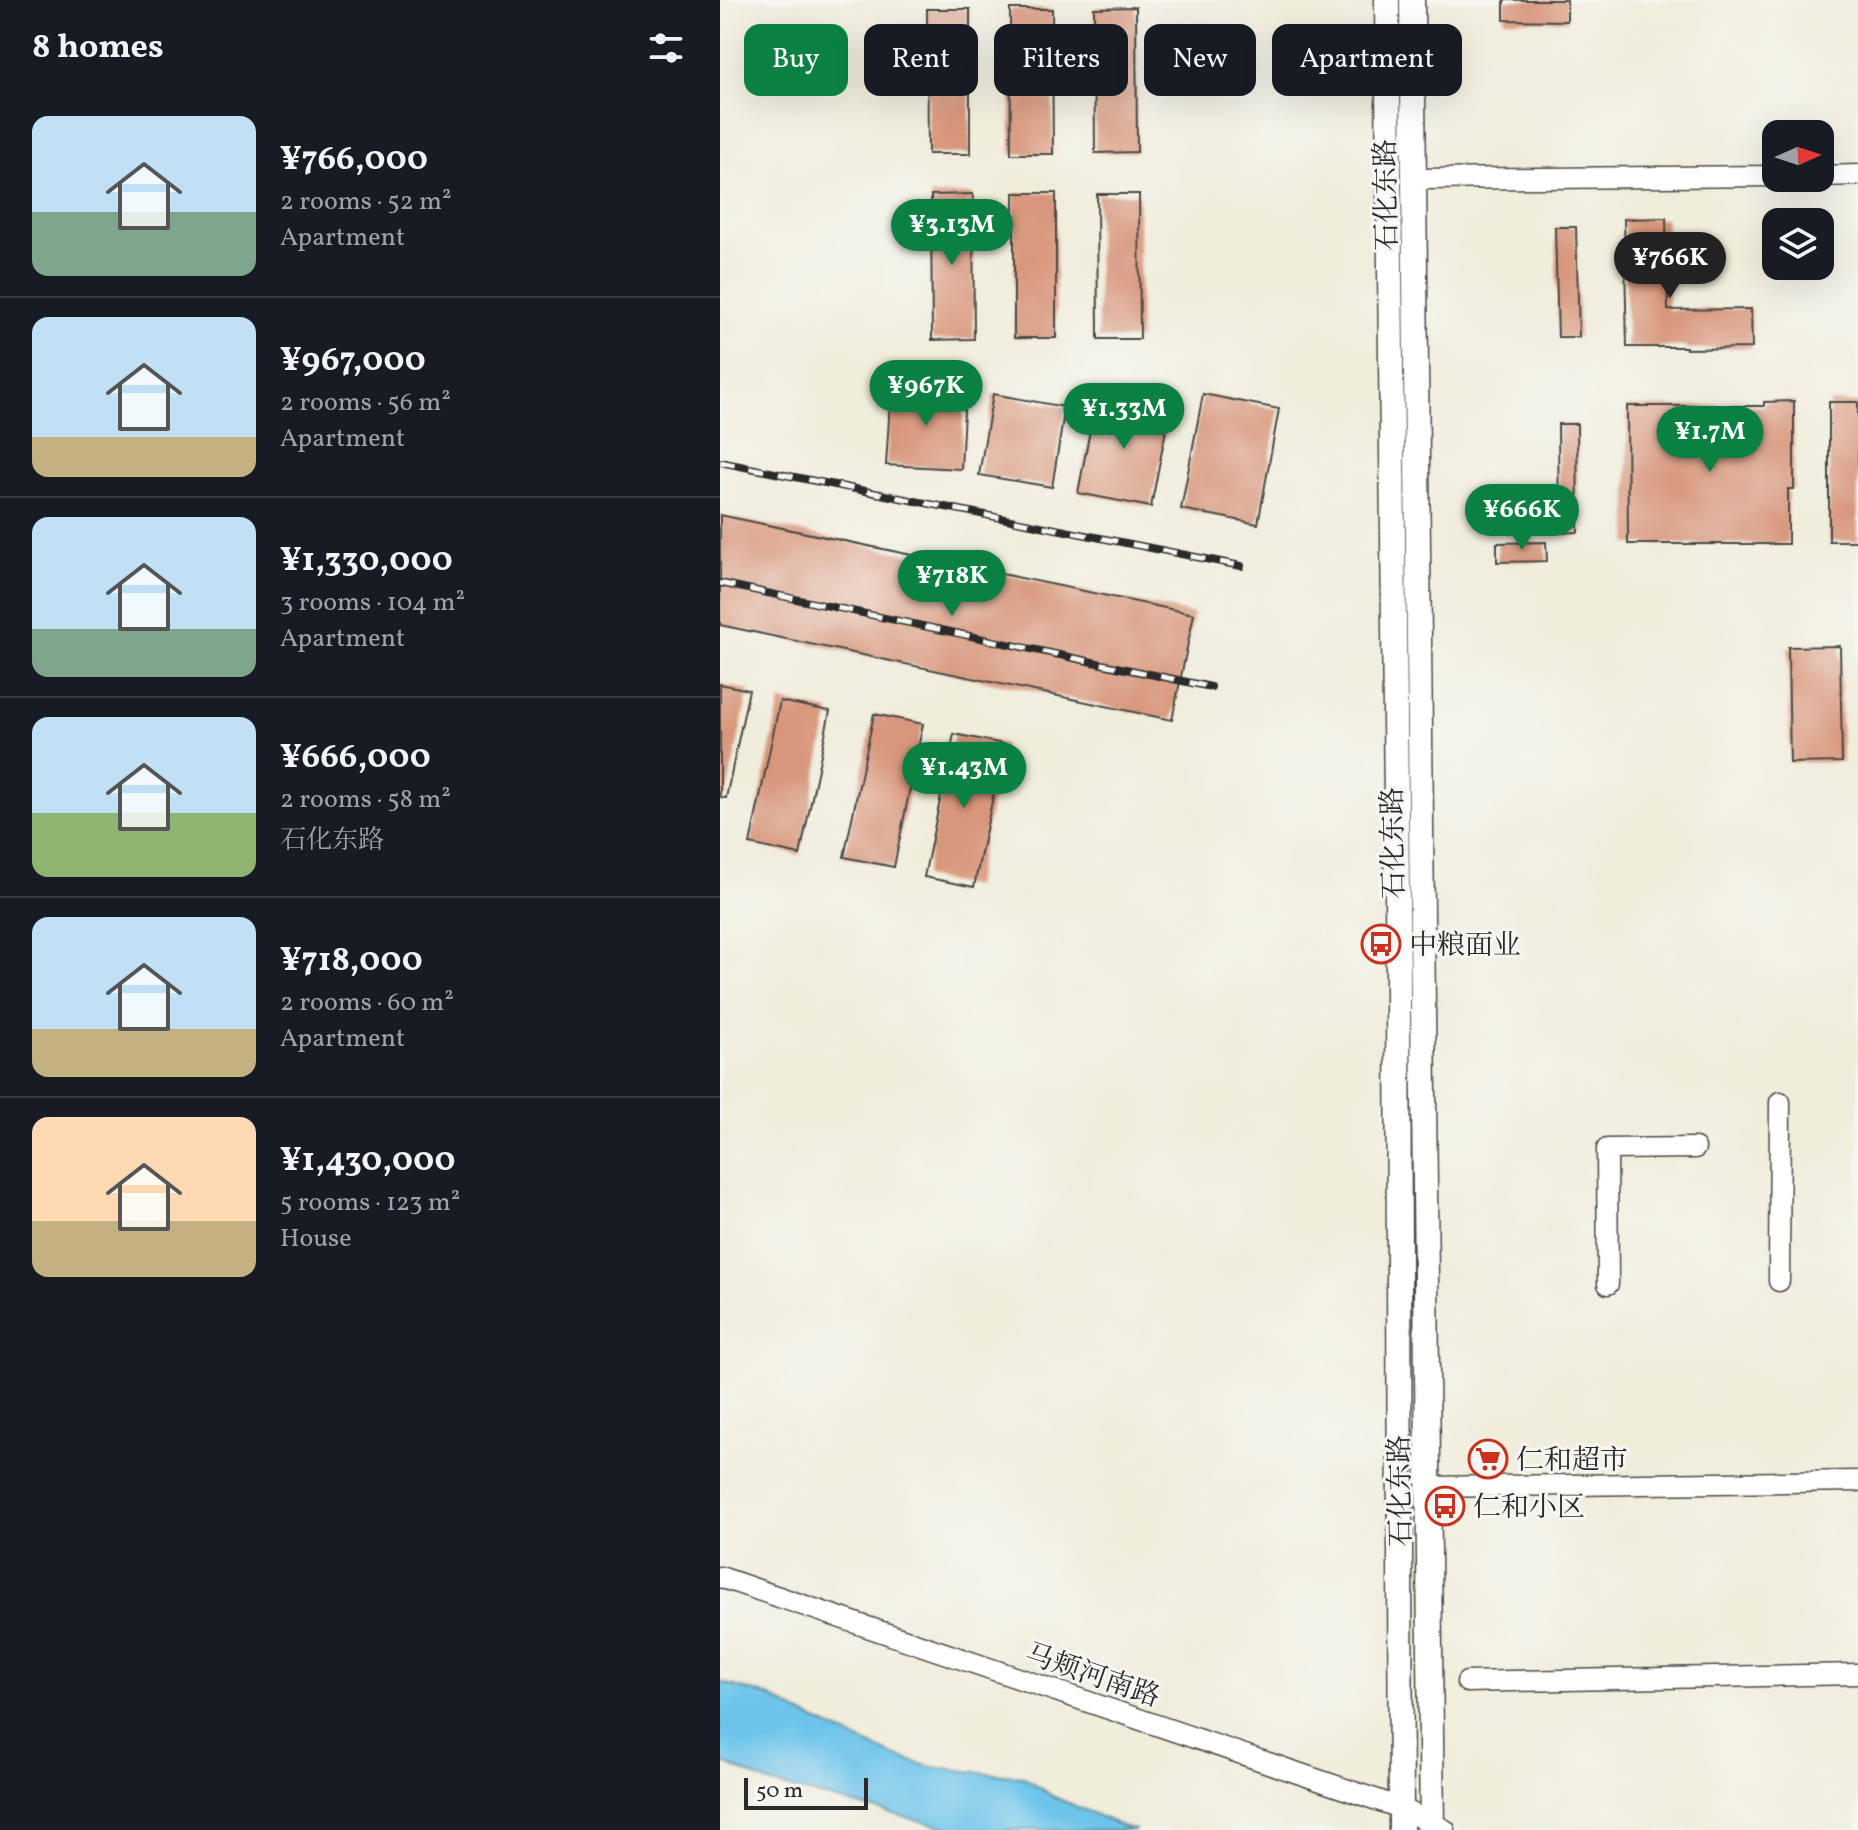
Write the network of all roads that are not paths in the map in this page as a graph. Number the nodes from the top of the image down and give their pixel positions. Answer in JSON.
{"nodes":[{"id":1,"x":1387,"y":0,"type":"edge"},
{"id":2,"x":1412,"y":0,"type":"edge"},
{"id":3,"x":1858,"y":175,"type":"edge"},
{"id":4,"x":1762,"y":176,"type":"edge"},
{"id":5,"x":1834,"y":176,"type":"edge"},
{"id":6,"x":1415,"y":179,"type":"junction"},
{"id":7,"x":1780,"y":1102,"type":"dead end"},
{"id":8,"x":1695,"y":1148,"type":"dead end"},
{"id":9,"x":1779,"y":1281,"type":"dead end"},
{"id":10,"x":1608,"y":1284,"type":"dead end"},
{"id":11,"x":1858,"y":1481,"type":"edge"},
{"id":12,"x":1429,"y":1487,"type":"junction"},
{"id":13,"x":720,"y":1577,"type":"edge"},
{"id":14,"x":1858,"y":1674,"type":"edge"},
{"id":15,"x":1467,"y":1682,"type":"dead end"},
{"id":16,"x":1401,"y":1819,"type":"edge"},
{"id":17,"x":1436,"y":1828,"type":"edge"}],
"edges":[{"from":1,"to":16,"type":"main road","name":"石化东路"},
{"from":2,"to":6,"type":"main road","name":"石化东路"},
{"from":3,"to":5,"type":"street"},
{"from":4,"to":6,"type":"street"},
{"from":6,"to":12,"type":"main road","name":"石化东路"},
{"from":7,"to":9,"type":"street"},
{"from":8,"to":10,"type":"street"},
{"from":11,"to":12,"type":"street"},
{"from":12,"to":17,"type":"main road","name":"石化东路"},
{"from":13,"to":16,"type":"street","name":"马颊河南路"},
{"from":14,"to":15,"type":"street"},
{"from":16,"to":17,"type":"street","name":"马颊河南路"}]}
